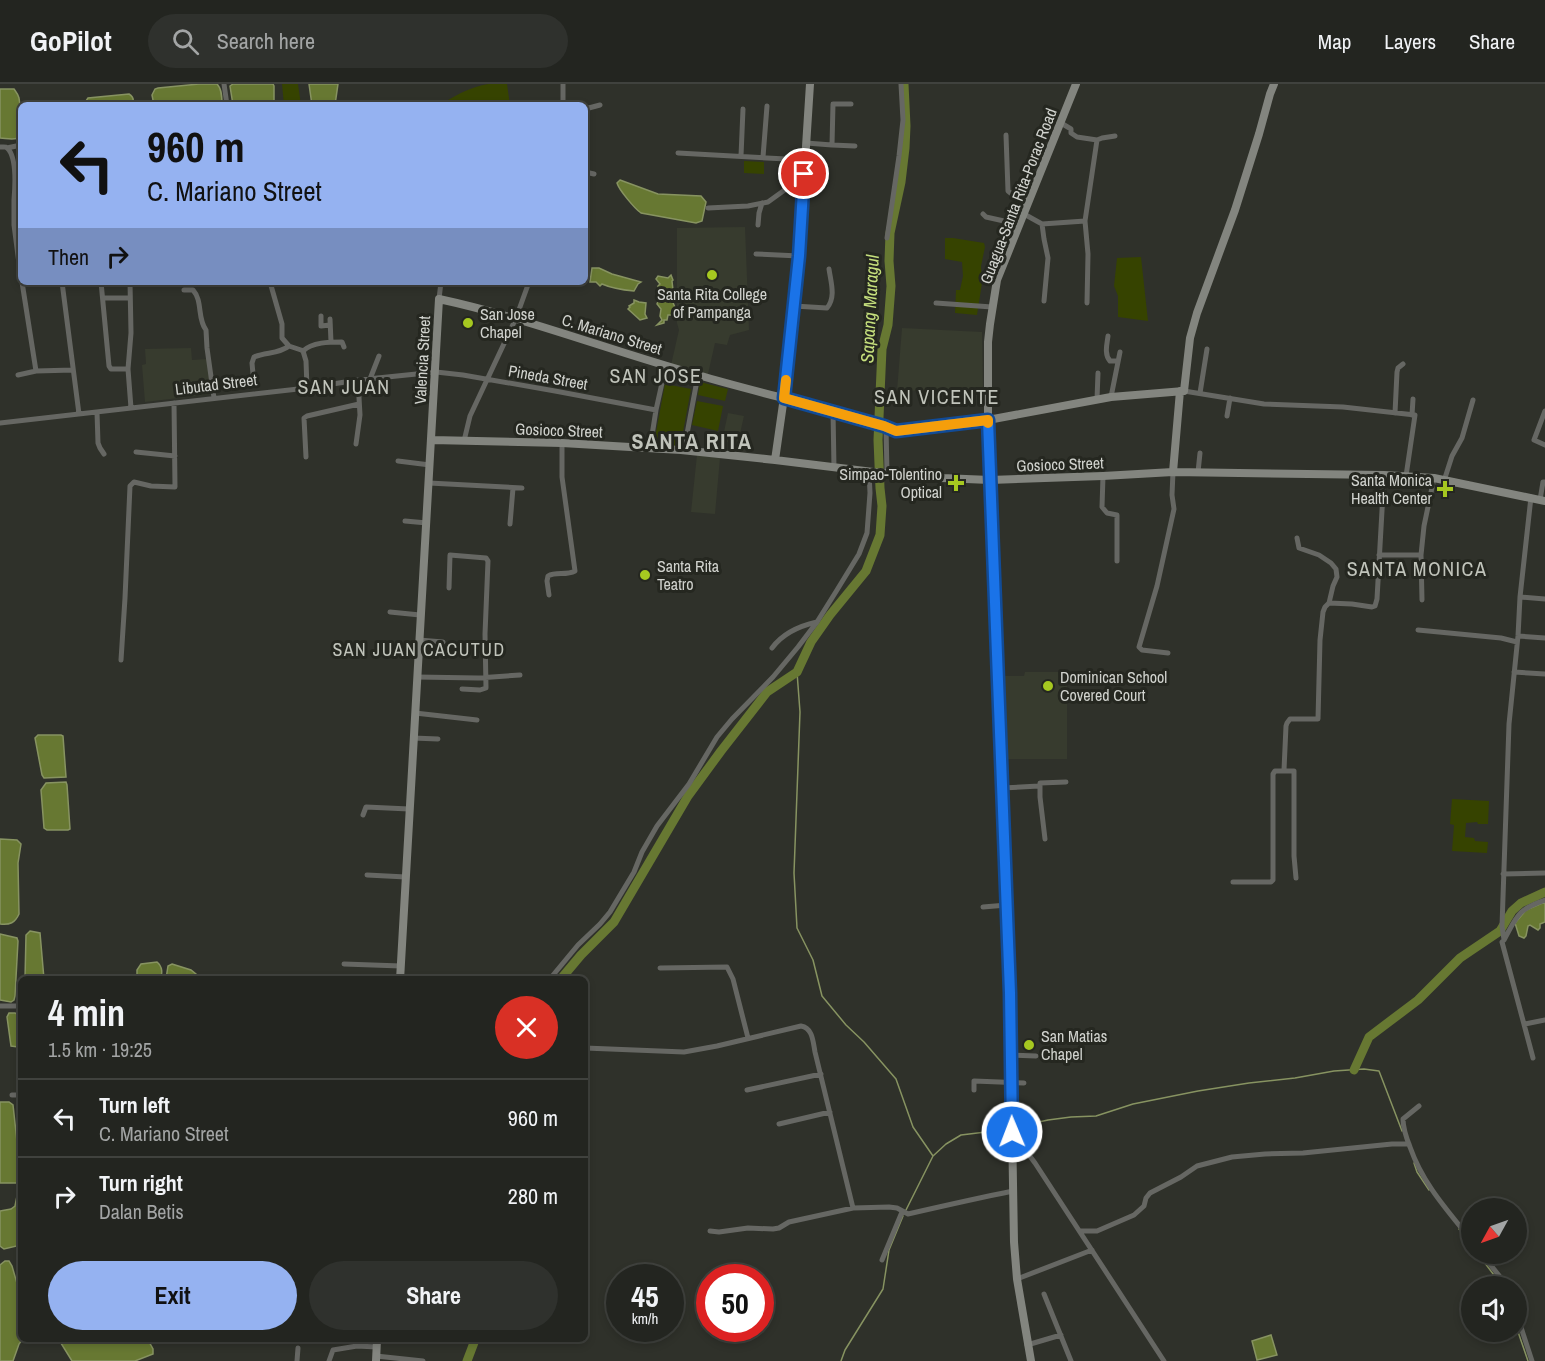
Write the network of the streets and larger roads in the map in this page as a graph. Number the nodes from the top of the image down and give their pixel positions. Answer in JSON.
{"nodes":[{"id":1,"x":224,"y":84,"type":"edge"},
{"id":2,"x":563,"y":84,"type":"edge"},
{"id":3,"x":810,"y":84,"type":"edge"},
{"id":4,"x":901,"y":84,"type":"edge"},
{"id":5,"x":1076,"y":84,"type":"edge"},
{"id":6,"x":1274,"y":84,"type":"edge"},
{"id":7,"x":227,"y":102,"type":"edge"},
{"id":8,"x":563,"y":102,"type":"edge"},
{"id":9,"x":851,"y":104,"type":"dead end"},
{"id":10,"x":600,"y":105,"type":"dead end"},
{"id":11,"x":767,"y":106,"type":"dead end"},
{"id":12,"x":588,"y":108,"type":"edge"},
{"id":13,"x":743,"y":109,"type":"dead end"},
{"id":14,"x":1061,"y":123,"type":"junction"},
{"id":15,"x":1006,"y":135,"type":"dead end"},
{"id":16,"x":1115,"y":135,"type":"dead end"},
{"id":17,"x":1097,"y":140,"type":"junction"},
{"id":18,"x":806,"y":143,"type":"junction"},
{"id":19,"x":831,"y":145,"type":"junction"},
{"id":20,"x":18,"y":146,"type":"edge"},
{"id":21,"x":855,"y":146,"type":"dead end"},
{"id":22,"x":0,"y":147,"type":"edge"},
{"id":23,"x":7,"y":148,"type":"junction"},
{"id":24,"x":678,"y":153,"type":"dead end"},
{"id":25,"x":741,"y":156,"type":"junction"},
{"id":26,"x":763,"y":157,"type":"junction"},
{"id":27,"x":805,"y":160,"type":"junction"},
{"id":28,"x":588,"y":173,"type":"edge"},
{"id":29,"x":594,"y":174,"type":"dead end"},
{"id":30,"x":803,"y":188,"type":"junction"},
{"id":31,"x":14,"y":200,"type":"junction"},
{"id":32,"x":18,"y":200,"type":"edge"},
{"id":33,"x":1029,"y":201,"type":"junction"},
{"id":34,"x":762,"y":203,"type":"junction"},
{"id":35,"x":708,"y":208,"type":"dead end"},
{"id":36,"x":983,"y":214,"type":"dead end"},
{"id":37,"x":1024,"y":214,"type":"junction"},
{"id":38,"x":1085,"y":221,"type":"junction"},
{"id":39,"x":1042,"y":224,"type":"junction"},
{"id":40,"x":758,"y":225,"type":"dead end"},
{"id":41,"x":1017,"y":230,"type":"junction"},
{"id":42,"x":887,"y":238,"type":"dead end"},
{"id":43,"x":756,"y":254,"type":"dead end"},
{"id":44,"x":18,"y":256,"type":"edge"},
{"id":45,"x":799,"y":256,"type":"junction"},
{"id":46,"x":829,"y":269,"type":"dead end"},
{"id":47,"x":22,"y":285,"type":"edge"},
{"id":48,"x":62,"y":285,"type":"edge"},
{"id":49,"x":101,"y":285,"type":"edge"},
{"id":50,"x":130,"y":285,"type":"edge"},
{"id":51,"x":271,"y":285,"type":"edge"},
{"id":52,"x":441,"y":285,"type":"edge"},
{"id":53,"x":528,"y":285,"type":"edge"},
{"id":54,"x":184,"y":290,"type":"dead end"},
{"id":55,"x":103,"y":298,"type":"junction"},
{"id":56,"x":130,"y":298,"type":"junction"},
{"id":57,"x":439,"y":299,"type":"junction"},
{"id":58,"x":1044,"y":302,"type":"dead end"},
{"id":59,"x":936,"y":303,"type":"dead end"},
{"id":60,"x":1087,"y":303,"type":"dead end"},
{"id":61,"x":794,"y":306,"type":"junction"},
{"id":62,"x":992,"y":307,"type":"junction"},
{"id":63,"x":321,"y":316,"type":"dead end"},
{"id":64,"x":516,"y":318,"type":"junction"},
{"id":65,"x":1108,"y":336,"type":"dead end"},
{"id":66,"x":331,"y":342,"type":"junction"},
{"id":67,"x":289,"y":346,"type":"junction"},
{"id":68,"x":344,"y":347,"type":"dead end"},
{"id":69,"x":1207,"y":349,"type":"dead end"},
{"id":70,"x":303,"y":351,"type":"junction"},
{"id":71,"x":1120,"y":352,"type":"dead end"},
{"id":72,"x":379,"y":356,"type":"dead end"},
{"id":73,"x":1118,"y":361,"type":"junction"},
{"id":74,"x":1403,"y":364,"type":"dead end"},
{"id":75,"x":666,"y":365,"type":"junction"},
{"id":76,"x":128,"y":369,"type":"junction"},
{"id":77,"x":73,"y":370,"type":"junction"},
{"id":78,"x":36,"y":371,"type":"junction"},
{"id":79,"x":436,"y":372,"type":"junction"},
{"id":80,"x":1098,"y":373,"type":"dead end"},
{"id":81,"x":18,"y":375,"type":"dead end"},
{"id":82,"x":698,"y":375,"type":"junction"},
{"id":83,"x":370,"y":379,"type":"junction"},
{"id":84,"x":358,"y":380,"type":"junction"},
{"id":85,"x":488,"y":380,"type":"junction"},
{"id":86,"x":254,"y":385,"type":"dead end"},
{"id":87,"x":308,"y":388,"type":"junction"},
{"id":88,"x":1182,"y":391,"type":"junction"},
{"id":89,"x":1200,"y":393,"type":"junction"},
{"id":90,"x":1111,"y":397,"type":"junction"},
{"id":91,"x":214,"y":398,"type":"junction"},
{"id":92,"x":784,"y":398,"type":"junction"},
{"id":93,"x":1230,"y":398,"type":"junction"},
{"id":94,"x":1097,"y":399,"type":"junction"},
{"id":95,"x":1413,"y":399,"type":"dead end"},
{"id":96,"x":1473,"y":400,"type":"dead end"},
{"id":97,"x":174,"y":403,"type":"junction"},
{"id":98,"x":359,"y":404,"type":"junction"},
{"id":99,"x":131,"y":408,"type":"junction"},
{"id":100,"x":656,"y":410,"type":"junction"},
{"id":101,"x":833,"y":411,"type":"junction"},
{"id":102,"x":1545,"y":411,"type":"edge"},
{"id":103,"x":98,"y":412,"type":"junction"},
{"id":104,"x":1395,"y":413,"type":"junction"},
{"id":105,"x":79,"y":414,"type":"junction"},
{"id":106,"x":1412,"y":415,"type":"junction"},
{"id":107,"x":1227,"y":416,"type":"dead end"},
{"id":108,"x":988,"y":420,"type":"junction"},
{"id":109,"x":0,"y":423,"type":"edge"},
{"id":110,"x":885,"y":427,"type":"junction"},
{"id":111,"x":432,"y":440,"type":"junction"},
{"id":112,"x":464,"y":441,"type":"junction"},
{"id":113,"x":562,"y":443,"type":"junction"},
{"id":114,"x":356,"y":444,"type":"dead end"},
{"id":115,"x":1545,"y":445,"type":"edge"},
{"id":116,"x":650,"y":448,"type":"junction"},
{"id":117,"x":684,"y":450,"type":"junction"},
{"id":118,"x":136,"y":452,"type":"dead end"},
{"id":119,"x":1200,"y":453,"type":"dead end"},
{"id":120,"x":104,"y":454,"type":"dead end"},
{"id":121,"x":175,"y":456,"type":"junction"},
{"id":122,"x":306,"y":457,"type":"dead end"},
{"id":123,"x":775,"y":460,"type":"junction"},
{"id":124,"x":398,"y":461,"type":"dead end"},
{"id":125,"x":430,"y":465,"type":"junction"},
{"id":126,"x":834,"y":468,"type":"junction"},
{"id":127,"x":871,"y":472,"type":"junction"},
{"id":128,"x":1173,"y":472,"type":"junction"},
{"id":129,"x":1198,"y":472,"type":"junction"},
{"id":130,"x":886,"y":473,"type":"junction"},
{"id":131,"x":1384,"y":475,"type":"junction"},
{"id":132,"x":1103,"y":476,"type":"junction"},
{"id":133,"x":1406,"y":476,"type":"junction"},
{"id":134,"x":1434,"y":478,"type":"junction"},
{"id":135,"x":990,"y":480,"type":"junction"},
{"id":136,"x":1444,"y":481,"type":"junction"},
{"id":137,"x":1545,"y":482,"type":"edge"},
{"id":138,"x":429,"y":483,"type":"junction"},
{"id":139,"x":513,"y":488,"type":"junction"},
{"id":140,"x":522,"y":488,"type":"dead end"},
{"id":141,"x":1539,"y":499,"type":"edge"},
{"id":142,"x":1383,"y":500,"type":"junction"},
{"id":143,"x":1430,"y":502,"type":"junction"},
{"id":144,"x":405,"y":521,"type":"dead end"},
{"id":145,"x":427,"y":524,"type":"junction"},
{"id":146,"x":510,"y":524,"type":"dead end"},
{"id":147,"x":1297,"y":538,"type":"dead end"},
{"id":148,"x":1379,"y":555,"type":"junction"},
{"id":149,"x":1421,"y":555,"type":"junction"},
{"id":150,"x":1117,"y":561,"type":"dead end"},
{"id":151,"x":448,"y":588,"type":"dead end"},
{"id":152,"x":549,"y":595,"type":"dead end"},
{"id":153,"x":1520,"y":597,"type":"junction"},
{"id":154,"x":1545,"y":599,"type":"edge"},
{"id":155,"x":1422,"y":600,"type":"dead end"},
{"id":156,"x":1329,"y":603,"type":"junction"},
{"id":157,"x":390,"y":612,"type":"dead end"},
{"id":158,"x":420,"y":615,"type":"junction"},
{"id":159,"x":817,"y":622,"type":"junction"},
{"id":160,"x":1418,"y":630,"type":"dead end"},
{"id":161,"x":1545,"y":638,"type":"edge"},
{"id":162,"x":1517,"y":639,"type":"junction"},
{"id":163,"x":419,"y":640,"type":"junction"},
{"id":164,"x":443,"y":642,"type":"dead end"},
{"id":165,"x":390,"y":647,"type":"dead end"},
{"id":166,"x":771,"y":648,"type":"dead end"},
{"id":167,"x":418,"y":652,"type":"junction"},
{"id":168,"x":1168,"y":653,"type":"dead end"},
{"id":169,"x":121,"y":660,"type":"dead end"},
{"id":170,"x":1514,"y":672,"type":"junction"},
{"id":171,"x":520,"y":675,"type":"dead end"},
{"id":172,"x":1545,"y":675,"type":"edge"},
{"id":173,"x":417,"y":677,"type":"junction"},
{"id":174,"x":486,"y":677,"type":"junction"},
{"id":175,"x":462,"y":689,"type":"dead end"},
{"id":176,"x":415,"y":713,"type":"junction"},
{"id":177,"x":477,"y":720,"type":"dead end"},
{"id":178,"x":413,"y":738,"type":"junction"},
{"id":179,"x":438,"y":739,"type":"dead end"},
{"id":180,"x":1284,"y":770,"type":"junction"},
{"id":181,"x":1066,"y":782,"type":"dead end"},
{"id":182,"x":1039,"y":786,"type":"junction"},
{"id":183,"x":1002,"y":788,"type":"junction"},
{"id":184,"x":409,"y":809,"type":"junction"},
{"id":185,"x":363,"y":815,"type":"dead end"},
{"id":186,"x":1045,"y":839,"type":"dead end"},
{"id":187,"x":1545,"y":873,"type":"edge"},
{"id":188,"x":367,"y":874,"type":"dead end"},
{"id":189,"x":1503,"y":874,"type":"junction"},
{"id":190,"x":406,"y":877,"type":"junction"},
{"id":191,"x":1296,"y":878,"type":"dead end"},
{"id":192,"x":1233,"y":882,"type":"dead end"},
{"id":193,"x":1545,"y":900,"type":"edge"},
{"id":194,"x":1006,"y":905,"type":"junction"},
{"id":195,"x":983,"y":907,"type":"dead end"},
{"id":196,"x":1504,"y":937,"type":"junction"},
{"id":197,"x":344,"y":964,"type":"dead end"},
{"id":198,"x":401,"y":966,"type":"junction"},
{"id":199,"x":660,"y":968,"type":"dead end"},
{"id":200,"x":400,"y":976,"type":"edge"},
{"id":201,"x":552,"y":976,"type":"edge"},
{"id":202,"x":0,"y":1006,"type":"edge"},
{"id":203,"x":18,"y":1006,"type":"edge"},
{"id":204,"x":1545,"y":1020,"type":"edge"},
{"id":205,"x":1524,"y":1024,"type":"junction"},
{"id":206,"x":748,"y":1038,"type":"junction"},
{"id":207,"x":588,"y":1048,"type":"edge"},
{"id":208,"x":1011,"y":1055,"type":"junction"},
{"id":209,"x":1036,"y":1056,"type":"dead end"},
{"id":210,"x":1533,"y":1058,"type":"dead end"},
{"id":211,"x":821,"y":1074,"type":"junction"},
{"id":212,"x":1011,"y":1082,"type":"junction"},
{"id":213,"x":1024,"y":1083,"type":"dead end"},
{"id":214,"x":747,"y":1090,"type":"dead end"},
{"id":215,"x":974,"y":1090,"type":"dead end"},
{"id":216,"x":12,"y":1095,"type":"dead end"},
{"id":217,"x":18,"y":1095,"type":"edge"},
{"id":218,"x":1419,"y":1106,"type":"dead end"},
{"id":219,"x":830,"y":1113,"type":"junction"},
{"id":220,"x":779,"y":1124,"type":"dead end"},
{"id":221,"x":1012,"y":1128,"type":"junction"},
{"id":222,"x":1409,"y":1144,"type":"junction"},
{"id":223,"x":1013,"y":1191,"type":"junction"},
{"id":224,"x":853,"y":1208,"type":"junction"},
{"id":225,"x":902,"y":1212,"type":"junction"},
{"id":226,"x":1461,"y":1226,"type":"edge"},
{"id":227,"x":710,"y":1231,"type":"dead end"},
{"id":228,"x":1080,"y":1231,"type":"junction"},
{"id":229,"x":1092,"y":1250,"type":"junction"},
{"id":230,"x":882,"y":1260,"type":"dead end"},
{"id":231,"x":1490,"y":1264,"type":"edge"},
{"id":232,"x":1499,"y":1276,"type":"edge"},
{"id":233,"x":1017,"y":1279,"type":"junction"},
{"id":234,"x":1044,"y":1294,"type":"dead end"},
{"id":235,"x":1061,"y":1335,"type":"junction"},
{"id":236,"x":1526,"y":1342,"type":"edge"},
{"id":237,"x":377,"y":1343,"type":"edge"},
{"id":238,"x":1027,"y":1345,"type":"junction"},
{"id":239,"x":298,"y":1348,"type":"dead end"},
{"id":240,"x":376,"y":1359,"type":"edge"},
{"id":241,"x":297,"y":1361,"type":"edge"},
{"id":242,"x":329,"y":1361,"type":"edge"},
{"id":243,"x":423,"y":1361,"type":"edge"},
{"id":244,"x":1031,"y":1361,"type":"edge"},
{"id":245,"x":1071,"y":1361,"type":"edge"},
{"id":246,"x":1164,"y":1361,"type":"edge"},
{"id":247,"x":1532,"y":1361,"type":"edge"}],
"edges":[{"from":1,"to":7,"type":"street"},
{"from":2,"to":8,"type":"street"},
{"from":3,"to":18,"type":"street"},
{"from":4,"to":42,"type":"street"},
{"from":5,"to":14,"type":"street","name":"Guagua-Santa Rita-Porac Road"},
{"from":6,"to":88,"type":"street"},
{"from":9,"to":19,"type":"street"},
{"from":10,"to":12,"type":"street"},
{"from":11,"to":26,"type":"street"},
{"from":13,"to":25,"type":"street"},
{"from":14,"to":17,"type":"street"},
{"from":14,"to":33,"type":"street","name":"Guagua-Santa Rita-Porac Road"},
{"from":15,"to":33,"type":"street"},
{"from":16,"to":17,"type":"street"},
{"from":17,"to":38,"type":"street"},
{"from":18,"to":19,"type":"street"},
{"from":18,"to":27,"type":"street"},
{"from":19,"to":21,"type":"street"},
{"from":20,"to":23,"type":"street"},
{"from":22,"to":23,"type":"street"},
{"from":23,"to":31,"type":"street"},
{"from":24,"to":25,"type":"street"},
{"from":25,"to":26,"type":"street"},
{"from":26,"to":27,"type":"street"},
{"from":27,"to":30,"type":"street"},
{"from":28,"to":29,"type":"street"},
{"from":30,"to":34,"type":"street"},
{"from":30,"to":45,"type":"street"},
{"from":31,"to":32,"type":"street"},
{"from":31,"to":44,"type":"street"},
{"from":33,"to":37,"type":"street","name":"Guagua-Santa Rita-Porac Road"},
{"from":34,"to":35,"type":"street"},
{"from":34,"to":40,"type":"street"},
{"from":36,"to":41,"type":"street"},
{"from":37,"to":39,"type":"street"},
{"from":37,"to":41,"type":"street","name":"Guagua-Santa Rita-Porac Road"},
{"from":38,"to":39,"type":"street"},
{"from":38,"to":60,"type":"street"},
{"from":39,"to":58,"type":"street"},
{"from":41,"to":62,"type":"street","name":"Guagua-Santa Rita-Porac Road"},
{"from":43,"to":45,"type":"street"},
{"from":45,"to":61,"type":"street"},
{"from":46,"to":61,"type":"street"},
{"from":47,"to":78,"type":"street"},
{"from":48,"to":77,"type":"street"},
{"from":49,"to":55,"type":"street"},
{"from":50,"to":56,"type":"street"},
{"from":51,"to":67,"type":"street"},
{"from":52,"to":57,"type":"street","name":"Valencia Street"},
{"from":53,"to":64,"type":"street"},
{"from":54,"to":91,"type":"street"},
{"from":55,"to":56,"type":"street"},
{"from":55,"to":76,"type":"street"},
{"from":56,"to":76,"type":"street"},
{"from":57,"to":64,"type":"street","name":"C. Mariano Street"},
{"from":57,"to":79,"type":"street","name":"Valencia Street"},
{"from":59,"to":62,"type":"street"},
{"from":61,"to":92,"type":"street"},
{"from":62,"to":108,"type":"street","name":"Guagua-Santa Rita-Porac Road"},
{"from":63,"to":66,"type":"street"},
{"from":64,"to":75,"type":"street","name":"C. Mariano Street"},
{"from":64,"to":85,"type":"street"},
{"from":65,"to":73,"type":"street"},
{"from":66,"to":68,"type":"street"},
{"from":66,"to":70,"type":"street"},
{"from":67,"to":70,"type":"street"},
{"from":67,"to":86,"type":"street"},
{"from":69,"to":89,"type":"street"},
{"from":70,"to":87,"type":"street"},
{"from":71,"to":73,"type":"street"},
{"from":72,"to":83,"type":"street"},
{"from":73,"to":90,"type":"street"},
{"from":74,"to":104,"type":"street"},
{"from":75,"to":82,"type":"street","name":"C. Mariano Street"},
{"from":75,"to":100,"type":"street"},
{"from":76,"to":99,"type":"street"},
{"from":77,"to":78,"type":"street"},
{"from":77,"to":105,"type":"street"},
{"from":78,"to":81,"type":"street"},
{"from":79,"to":83,"type":"street","name":"Libutad Street"},
{"from":79,"to":85,"type":"street","name":"Pineda Street"},
{"from":79,"to":111,"type":"street","name":"Valencia Street"},
{"from":80,"to":94,"type":"street"},
{"from":82,"to":92,"type":"street","name":"C. Mariano Street"},
{"from":82,"to":117,"type":"street"},
{"from":83,"to":84,"type":"street","name":"Libutad Street"},
{"from":84,"to":87,"type":"street","name":"Libutad Street"},
{"from":84,"to":98,"type":"street"},
{"from":85,"to":100,"type":"street","name":"Pineda Street"},
{"from":85,"to":112,"type":"street"},
{"from":87,"to":91,"type":"street","name":"Libutad Street"},
{"from":88,"to":89,"type":"street"},
{"from":88,"to":90,"type":"street","name":"C. Mariano Street"},
{"from":88,"to":128,"type":"street"},
{"from":89,"to":93,"type":"street"},
{"from":90,"to":94,"type":"street","name":"C. Mariano Street"},
{"from":91,"to":97,"type":"street","name":"Libutad Street"},
{"from":92,"to":101,"type":"street","name":"C. Mariano Street"},
{"from":92,"to":123,"type":"street"},
{"from":93,"to":104,"type":"street"},
{"from":93,"to":107,"type":"street"},
{"from":94,"to":108,"type":"street","name":"C. Mariano Street"},
{"from":95,"to":106,"type":"street"},
{"from":96,"to":136,"type":"street"},
{"from":97,"to":99,"type":"street","name":"Libutad Street"},
{"from":97,"to":121,"type":"street"},
{"from":98,"to":114,"type":"street"},
{"from":98,"to":122,"type":"street"},
{"from":99,"to":103,"type":"street","name":"Libutad Street"},
{"from":100,"to":116,"type":"street"},
{"from":101,"to":110,"type":"street","name":"C. Mariano Street"},
{"from":101,"to":126,"type":"street"},
{"from":102,"to":115,"type":"street"},
{"from":103,"to":105,"type":"street","name":"Libutad Street"},
{"from":103,"to":120,"type":"street"},
{"from":104,"to":106,"type":"street"},
{"from":105,"to":109,"type":"street","name":"Libutad Street"},
{"from":106,"to":133,"type":"street"},
{"from":108,"to":110,"type":"street","name":"C. Mariano Street"},
{"from":108,"to":135,"type":"street","name":"Guagua-Santa Rita-Porac Road"},
{"from":110,"to":130,"type":"street"},
{"from":111,"to":112,"type":"street","name":"Gosioco Street"},
{"from":111,"to":125,"type":"street","name":"Valencia Street"},
{"from":112,"to":113,"type":"street","name":"Gosioco Street"},
{"from":113,"to":116,"type":"street","name":"Gosioco Street"},
{"from":113,"to":152,"type":"street"},
{"from":116,"to":117,"type":"street","name":"Gosioco Street"},
{"from":117,"to":123,"type":"street","name":"Gosioco Street"},
{"from":118,"to":121,"type":"street"},
{"from":119,"to":129,"type":"street"},
{"from":121,"to":169,"type":"street"},
{"from":123,"to":126,"type":"street","name":"Gosioco Street"},
{"from":124,"to":125,"type":"street"},
{"from":125,"to":138,"type":"street","name":"Valencia Street"},
{"from":126,"to":127,"type":"street","name":"Gosioco Street"},
{"from":127,"to":130,"type":"street","name":"Gosioco Street"},
{"from":127,"to":159,"type":"street"},
{"from":128,"to":129,"type":"street","name":"Gosioco Street"},
{"from":128,"to":132,"type":"street","name":"Gosioco Street"},
{"from":128,"to":168,"type":"street"},
{"from":129,"to":131,"type":"street","name":"Gosioco Street"},
{"from":130,"to":135,"type":"street","name":"Gosioco Street"},
{"from":131,"to":133,"type":"street","name":"Gosioco Street"},
{"from":131,"to":142,"type":"street"},
{"from":132,"to":135,"type":"street","name":"Gosioco Street"},
{"from":132,"to":150,"type":"street"},
{"from":133,"to":134,"type":"street","name":"Gosioco Street"},
{"from":134,"to":136,"type":"street","name":"Gosioco Street"},
{"from":134,"to":143,"type":"street"},
{"from":135,"to":183,"type":"street","name":"Guagua-Santa Rita-Porac Road"},
{"from":136,"to":141,"type":"street","name":"Gosioco Street"},
{"from":137,"to":141,"type":"street"},
{"from":138,"to":139,"type":"street"},
{"from":138,"to":145,"type":"street","name":"Valencia Street"},
{"from":139,"to":140,"type":"street"},
{"from":139,"to":146,"type":"street"},
{"from":141,"to":153,"type":"street"},
{"from":142,"to":143,"type":"street"},
{"from":142,"to":148,"type":"street"},
{"from":143,"to":149,"type":"street"},
{"from":144,"to":145,"type":"street"},
{"from":145,"to":158,"type":"street","name":"Valencia Street"},
{"from":147,"to":156,"type":"street"},
{"from":148,"to":149,"type":"street"},
{"from":148,"to":156,"type":"street"},
{"from":149,"to":155,"type":"street"},
{"from":151,"to":174,"type":"street"},
{"from":153,"to":154,"type":"street"},
{"from":153,"to":162,"type":"street"},
{"from":156,"to":180,"type":"street"},
{"from":157,"to":158,"type":"street"},
{"from":158,"to":163,"type":"street","name":"Valencia Street"},
{"from":159,"to":166,"type":"street"},
{"from":159,"to":201,"type":"street"},
{"from":160,"to":162,"type":"street"},
{"from":161,"to":162,"type":"street"},
{"from":162,"to":170,"type":"street"},
{"from":163,"to":164,"type":"street"},
{"from":163,"to":167,"type":"street","name":"Valencia Street"},
{"from":165,"to":167,"type":"street"},
{"from":167,"to":173,"type":"street","name":"Valencia Street"},
{"from":170,"to":172,"type":"street"},
{"from":170,"to":189,"type":"street"},
{"from":171,"to":174,"type":"street"},
{"from":173,"to":174,"type":"street"},
{"from":173,"to":176,"type":"street","name":"Valencia Street"},
{"from":174,"to":175,"type":"street"},
{"from":176,"to":177,"type":"street"},
{"from":176,"to":178,"type":"street","name":"Valencia Street"},
{"from":178,"to":179,"type":"street"},
{"from":178,"to":184,"type":"street","name":"Valencia Street"},
{"from":180,"to":191,"type":"street"},
{"from":180,"to":192,"type":"street"},
{"from":181,"to":182,"type":"street"},
{"from":182,"to":183,"type":"street"},
{"from":182,"to":186,"type":"street"},
{"from":183,"to":194,"type":"street","name":"Guagua-Santa Rita-Porac Road"},
{"from":184,"to":185,"type":"street"},
{"from":184,"to":190,"type":"street","name":"Valencia Street"},
{"from":187,"to":189,"type":"street"},
{"from":188,"to":190,"type":"street"},
{"from":189,"to":196,"type":"street"},
{"from":190,"to":198,"type":"street","name":"Valencia Street"},
{"from":193,"to":196,"type":"street"},
{"from":194,"to":195,"type":"street"},
{"from":194,"to":208,"type":"street","name":"Guagua-Santa Rita-Porac Road"},
{"from":196,"to":205,"type":"street"},
{"from":197,"to":198,"type":"street"},
{"from":198,"to":200,"type":"street","name":"Valencia Street"},
{"from":199,"to":206,"type":"street"},
{"from":202,"to":203,"type":"street"},
{"from":204,"to":205,"type":"street"},
{"from":205,"to":210,"type":"street"},
{"from":206,"to":207,"type":"street"},
{"from":206,"to":211,"type":"street"},
{"from":208,"to":209,"type":"street"},
{"from":208,"to":212,"type":"street","name":"Guagua-Santa Rita-Porac Road"},
{"from":211,"to":214,"type":"street"},
{"from":211,"to":219,"type":"street"},
{"from":212,"to":213,"type":"street"},
{"from":212,"to":215,"type":"street"},
{"from":212,"to":221,"type":"street","name":"Guagua-Santa Rita-Porac Road"},
{"from":216,"to":217,"type":"street"},
{"from":218,"to":222,"type":"street"},
{"from":219,"to":220,"type":"street"},
{"from":219,"to":224,"type":"street"},
{"from":221,"to":223,"type":"street","name":"Guagua-Santa Rita-Porac Road"},
{"from":221,"to":228,"type":"street"},
{"from":222,"to":226,"type":"street"},
{"from":222,"to":228,"type":"street"},
{"from":223,"to":225,"type":"street"},
{"from":223,"to":233,"type":"street","name":"Guagua-Santa Rita-Porac Road"},
{"from":224,"to":225,"type":"street"},
{"from":224,"to":227,"type":"street"},
{"from":225,"to":230,"type":"street"},
{"from":228,"to":229,"type":"street"},
{"from":229,"to":233,"type":"street"},
{"from":229,"to":246,"type":"street"},
{"from":231,"to":232,"type":"street"},
{"from":233,"to":238,"type":"street","name":"Guagua-Santa Rita-Porac Road"},
{"from":234,"to":235,"type":"street"},
{"from":235,"to":238,"type":"street"},
{"from":235,"to":245,"type":"street"},
{"from":236,"to":247,"type":"street"},
{"from":237,"to":240,"type":"street"},
{"from":237,"to":242,"type":"street"},
{"from":238,"to":244,"type":"street","name":"Guagua-Santa Rita-Porac Road"},
{"from":239,"to":241,"type":"street"},
{"from":240,"to":243,"type":"street"}]}
